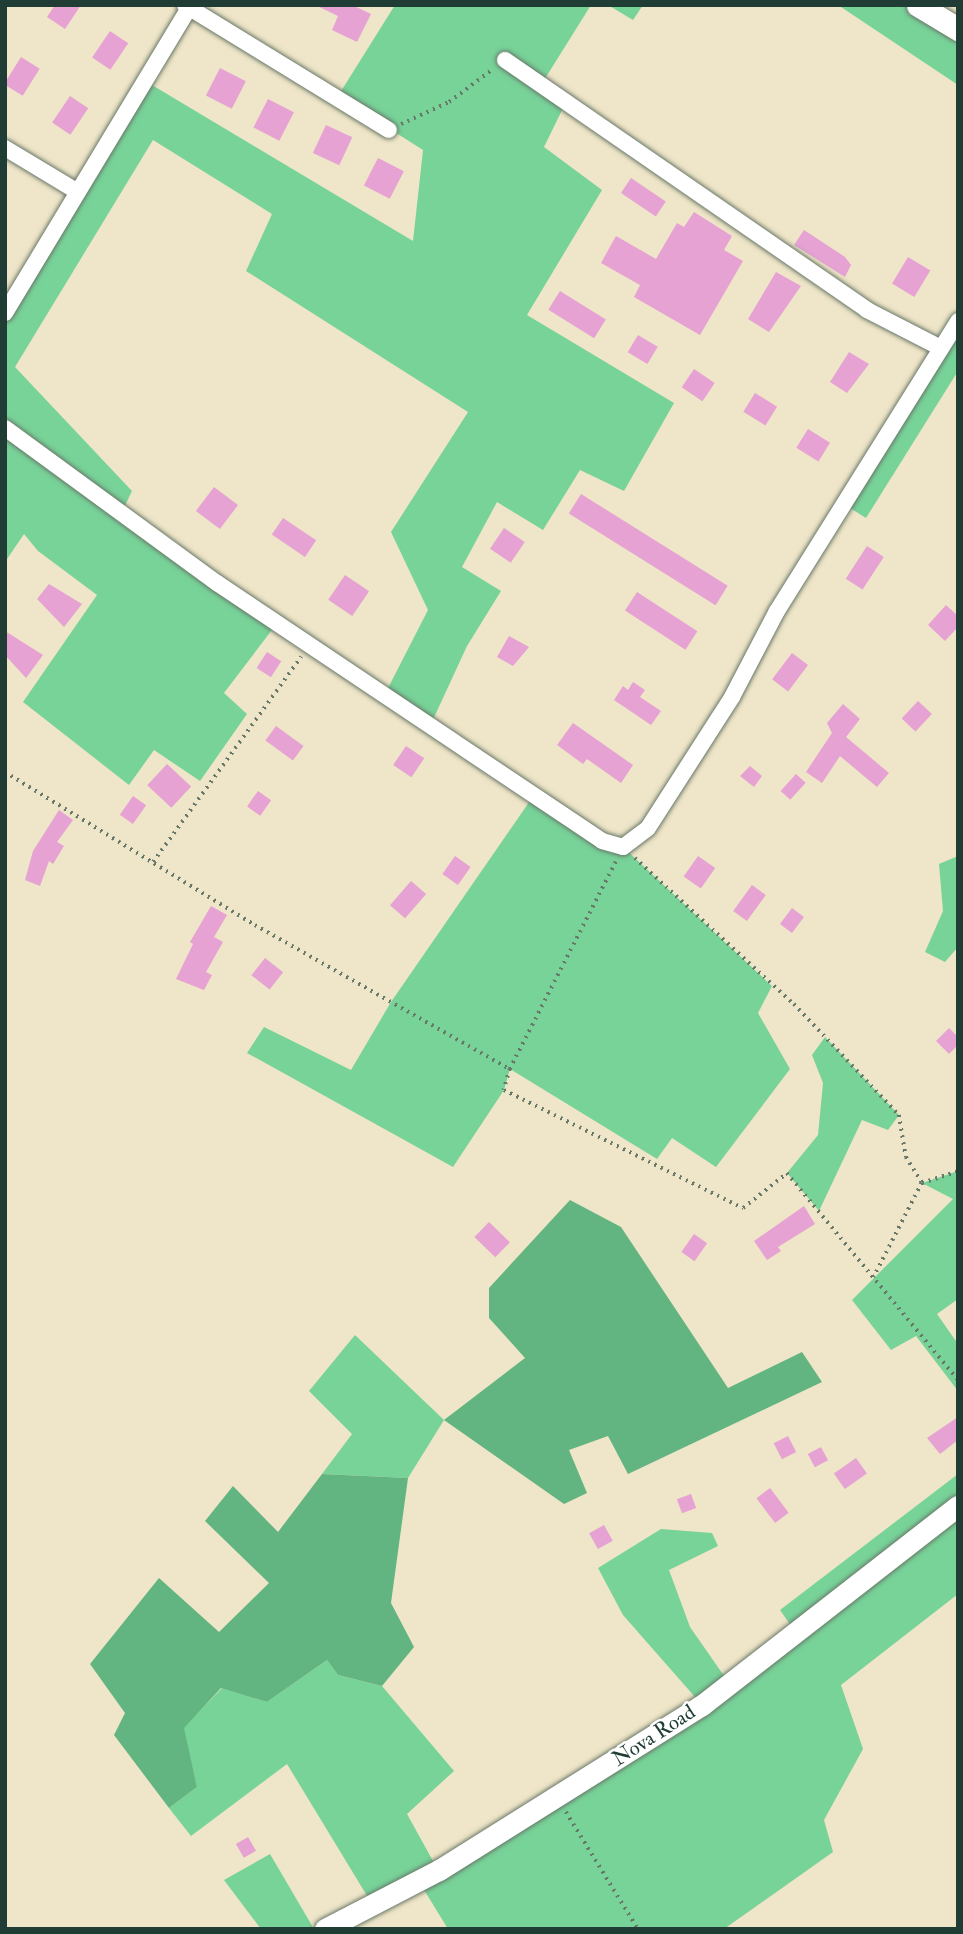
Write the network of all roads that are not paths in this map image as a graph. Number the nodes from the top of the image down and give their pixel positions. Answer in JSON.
{"nodes":[{"id":1,"x":918,"y":5,"type":"edge"},
{"id":2,"x":189,"y":6,"type":"edge"},
{"id":3,"x":958,"y":29,"type":"edge"},
{"id":4,"x":505,"y":60,"type":"road end"},
{"id":5,"x":390,"y":130,"type":"road end"},
{"id":6,"x":5,"y":148,"type":"edge"},
{"id":7,"x":78,"y":192,"type":"junction"},
{"id":8,"x":5,"y":313,"type":"edge"},
{"id":9,"x":958,"y":321,"type":"edge"},
{"id":10,"x":941,"y":348,"type":"junction"},
{"id":11,"x":5,"y":428,"type":"edge"},
{"id":12,"x":958,"y":1506,"type":"edge"},
{"id":13,"x":325,"y":1929,"type":"edge"}],
"edges":[{"from":1,"to":3,"type":"main road"},
{"from":2,"to":5,"type":"street"},
{"from":2,"to":7,"type":"street"},
{"from":4,"to":10,"type":"street"},
{"from":6,"to":7,"type":"street"},
{"from":7,"to":8,"type":"street"},
{"from":9,"to":10,"type":"street"},
{"from":10,"to":11,"type":"street"},
{"from":12,"to":13,"type":"street","name":"Nova Road"}]}
